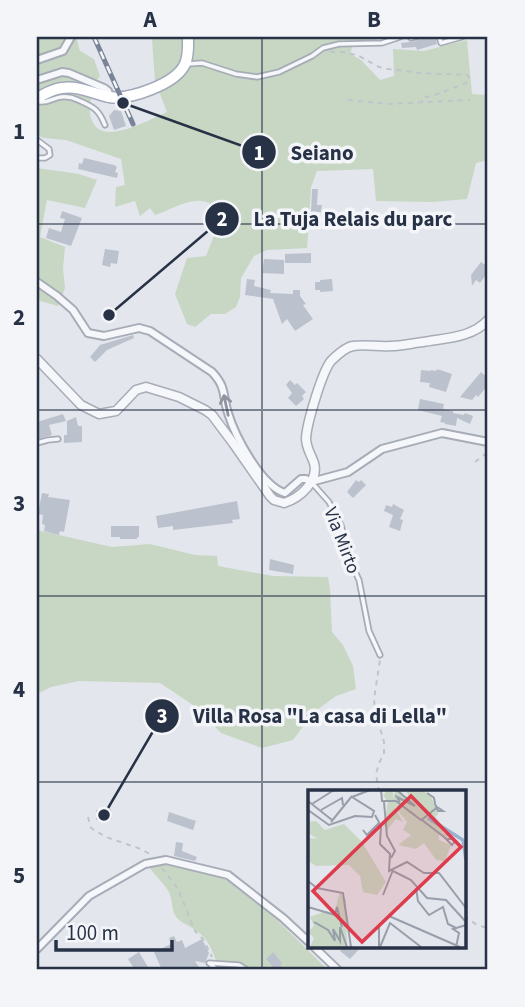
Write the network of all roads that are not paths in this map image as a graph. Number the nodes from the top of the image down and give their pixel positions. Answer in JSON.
{"nodes":[{"id":1,"x":71,"y":37,"type":"edge"},
{"id":2,"x":400,"y":37,"type":"edge"},
{"id":3,"x":439,"y":37,"type":"edge"},
{"id":4,"x":462,"y":37,"type":"edge"},
{"id":5,"x":188,"y":38,"type":"edge"},
{"id":6,"x":37,"y":60,"type":"edge"},
{"id":7,"x":185,"y":64,"type":"junction"},
{"id":8,"x":37,"y":80,"type":"edge"},
{"id":9,"x":110,"y":97,"type":"junction"},
{"id":10,"x":37,"y":98,"type":"edge"},
{"id":11,"x":105,"y":125,"type":"dead end"},
{"id":12,"x":37,"y":140,"type":"edge"},
{"id":13,"x":37,"y":158,"type":"edge"},
{"id":14,"x":37,"y":282,"type":"edge"},
{"id":15,"x":488,"y":320,"type":"edge"},
{"id":16,"x":37,"y":359,"type":"edge"},
{"id":17,"x":58,"y":439,"type":"dead end"},
{"id":18,"x":488,"y":442,"type":"edge"},
{"id":19,"x":37,"y":443,"type":"edge"},
{"id":20,"x":311,"y":482,"type":"junction"},
{"id":21,"x":380,"y":655,"type":"road end"},
{"id":22,"x":308,"y":941,"type":"edge"},
{"id":23,"x":315,"y":948,"type":"edge"},
{"id":24,"x":37,"y":949,"type":"edge"},
{"id":25,"x":217,"y":970,"type":"edge"},
{"id":26,"x":247,"y":970,"type":"edge"},
{"id":27,"x":338,"y":970,"type":"edge"}],
"edges":[{"from":1,"to":6,"type":"street"},
{"from":2,"to":7,"type":"lane"},
{"from":3,"to":4,"type":"lane"},
{"from":5,"to":7,"type":"main road"},
{"from":7,"to":9,"type":"main road"},
{"from":8,"to":9,"type":"street"},
{"from":9,"to":10,"type":"main road"},
{"from":10,"to":11,"type":"lane"},
{"from":12,"to":13,"type":"lane"},
{"from":20,"to":14,"type":"street","one_way":true},
{"from":15,"to":20,"type":"street"},
{"from":16,"to":20,"type":"street"},
{"from":17,"to":19,"type":"lane"},
{"from":18,"to":20,"type":"street"},
{"from":20,"to":21,"type":"lane","name":"Via Mirto"},
{"from":22,"to":24,"type":"street"},
{"from":23,"to":27,"type":"street"},
{"from":25,"to":26,"type":"lane"}]}
